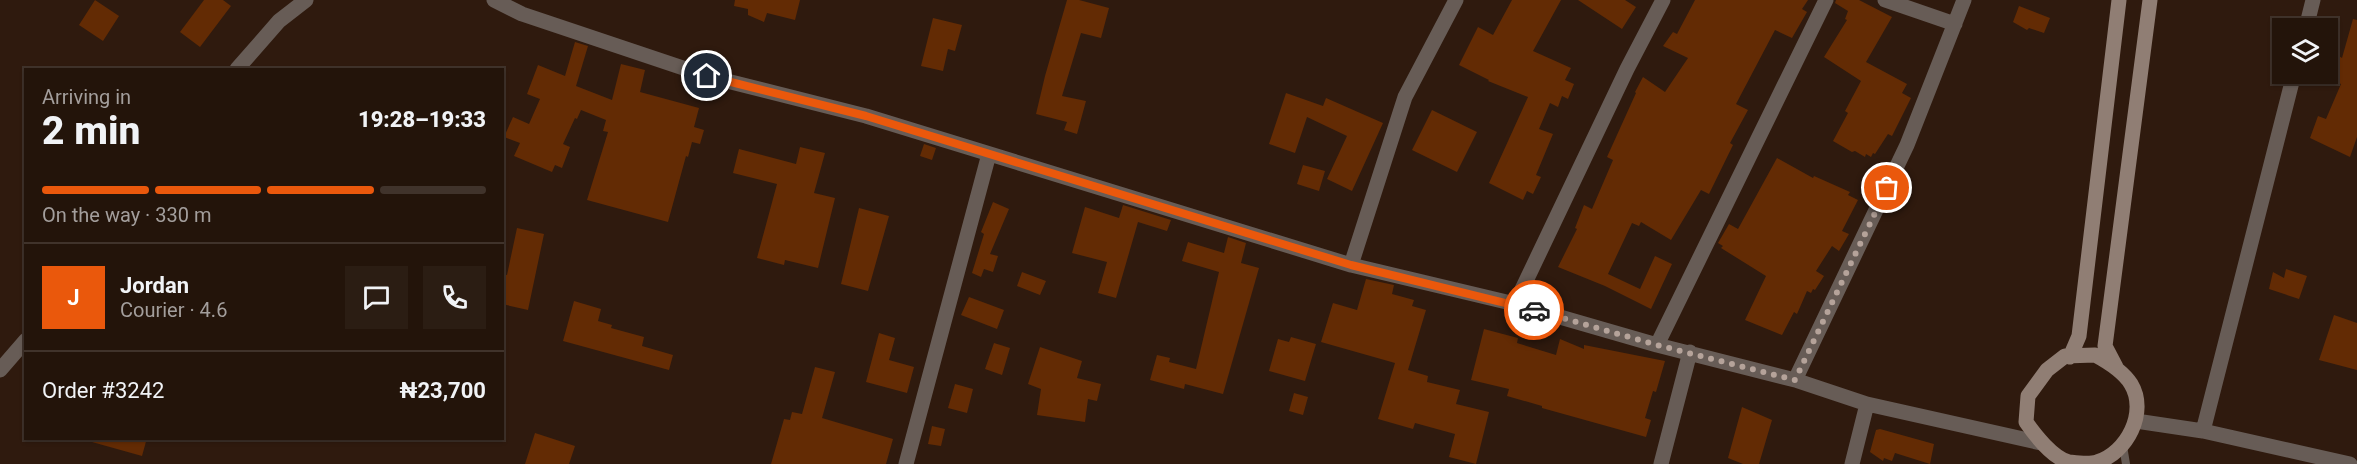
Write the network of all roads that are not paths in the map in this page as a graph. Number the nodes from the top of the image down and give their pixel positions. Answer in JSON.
{"nodes":[{"id":1,"x":306,"y":0,"type":"edge"},
{"id":2,"x":494,"y":0,"type":"edge"},
{"id":3,"x":1456,"y":0,"type":"edge"},
{"id":4,"x":1664,"y":0,"type":"edge"},
{"id":5,"x":1826,"y":0,"type":"edge"},
{"id":6,"x":1885,"y":0,"type":"edge"},
{"id":7,"x":1964,"y":0,"type":"edge"},
{"id":8,"x":2119,"y":0,"type":"edge"},
{"id":9,"x":2150,"y":0,"type":"edge"},
{"id":10,"x":2313,"y":0,"type":"edge"},
{"id":11,"x":2308,"y":18,"type":"edge"},
{"id":12,"x":1955,"y":24,"type":"junction"},
{"id":13,"x":238,"y":68,"type":"edge"},
{"id":14,"x":2291,"y":84,"type":"edge"},
{"id":15,"x":989,"y":154,"type":"junction"},
{"id":16,"x":1351,"y":265,"type":"junction"},
{"id":17,"x":1515,"y":304,"type":"junction"},
{"id":18,"x":24,"y":342,"type":"edge"},
{"id":19,"x":1657,"y":345,"type":"junction"},
{"id":20,"x":1690,"y":352,"type":"junction"},
{"id":21,"x":2070,"y":357,"type":"junction"},
{"id":22,"x":2116,"y":367,"type":"junction"},
{"id":23,"x":0,"y":370,"type":"edge"},
{"id":24,"x":1795,"y":380,"type":"junction"},
{"id":25,"x":1867,"y":404,"type":"junction"},
{"id":26,"x":2136,"y":421,"type":"junction"},
{"id":27,"x":2203,"y":431,"type":"junction"},
{"id":28,"x":2044,"y":445,"type":"junction"},
{"id":29,"x":2123,"y":446,"type":"junction"},
{"id":30,"x":2097,"y":463,"type":"edge"},
{"id":31,"x":906,"y":464,"type":"edge"},
{"id":32,"x":1661,"y":464,"type":"edge"},
{"id":33,"x":1852,"y":464,"type":"edge"},
{"id":34,"x":2050,"y":464,"type":"edge"},
{"id":35,"x":2126,"y":464,"type":"edge"},
{"id":36,"x":2350,"y":464,"type":"edge"}],
"edges":[{"from":1,"to":13,"type":"street"},
{"from":2,"to":15,"type":"street"},
{"from":3,"to":16,"type":"street"},
{"from":4,"to":17,"type":"street"},
{"from":5,"to":19,"type":"street"},
{"from":6,"to":12,"type":"street"},
{"from":7,"to":12,"type":"street"},
{"from":8,"to":21,"type":"main road"},
{"from":9,"to":22,"type":"main road"},
{"from":10,"to":11,"type":"street"},
{"from":12,"to":24,"type":"street"},
{"from":14,"to":27,"type":"street"},
{"from":15,"to":16,"type":"street"},
{"from":15,"to":31,"type":"street"},
{"from":16,"to":17,"type":"street"},
{"from":17,"to":19,"type":"street"},
{"from":18,"to":23,"type":"street"},
{"from":19,"to":20,"type":"street"},
{"from":20,"to":24,"type":"street"},
{"from":20,"to":32,"type":"street"},
{"from":21,"to":22,"type":"main road"},
{"from":21,"to":28,"type":"main road"},
{"from":22,"to":26,"type":"main road"},
{"from":24,"to":25,"type":"street"},
{"from":25,"to":28,"type":"street"},
{"from":25,"to":33,"type":"street"},
{"from":26,"to":27,"type":"street"},
{"from":26,"to":29,"type":"main road"},
{"from":27,"to":36,"type":"street"},
{"from":28,"to":30,"type":"main road"},
{"from":28,"to":34,"type":"main road"},
{"from":29,"to":30,"type":"main road"},
{"from":29,"to":35,"type":"lane"}]}
